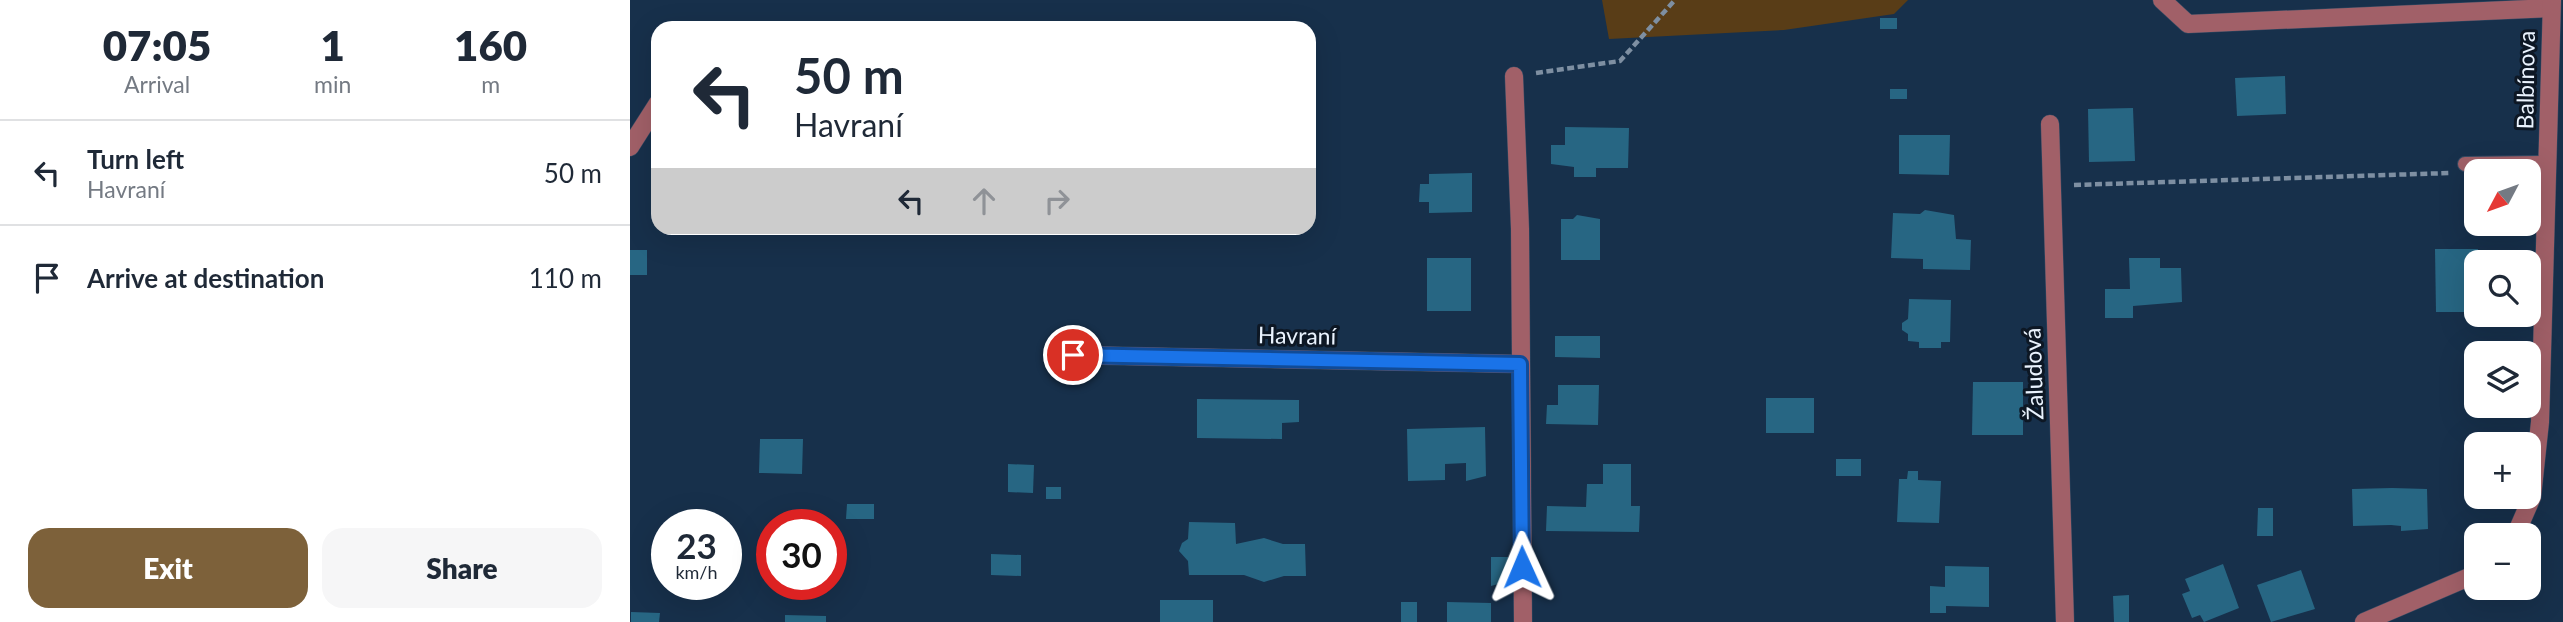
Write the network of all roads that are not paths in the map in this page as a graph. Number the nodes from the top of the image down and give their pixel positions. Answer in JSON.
{"nodes":[{"id":1,"x":2162,"y":0,"type":"edge"},
{"id":2,"x":2552,"y":4,"type":"edge"},
{"id":3,"x":1514,"y":76,"type":"road end"},
{"id":4,"x":651,"y":114,"type":"edge"},
{"id":5,"x":2050,"y":124,"type":"dead end"},
{"id":6,"x":630,"y":147,"type":"edge"},
{"id":7,"x":2541,"y":163,"type":"edge"},
{"id":8,"x":2548,"y":163,"type":"junction"},
{"id":9,"x":2555,"y":211,"type":"edge"},
{"id":10,"x":1073,"y":355,"type":"dead end"},
{"id":11,"x":1520,"y":364,"type":"junction"},
{"id":12,"x":2521,"y":523,"type":"edge"},
{"id":13,"x":2464,"y":579,"type":"edge"},
{"id":14,"x":1523,"y":622,"type":"edge"},
{"id":15,"x":2065,"y":622,"type":"edge"},
{"id":16,"x":2364,"y":622,"type":"edge"}],
"edges":[{"from":1,"to":2,"type":"street"},
{"from":2,"to":8,"type":"street","name":"Balbínova"},
{"from":3,"to":11,"type":"street"},
{"from":4,"to":6,"type":"street"},
{"from":5,"to":15,"type":"street","name":"Žaludová"},
{"from":7,"to":8,"type":"lane"},
{"from":8,"to":9,"type":"street","name":"Balbínova"},
{"from":9,"to":12,"type":"street","name":"Balbínova"},
{"from":10,"to":11,"type":"street","name":"Havraní"},
{"from":11,"to":14,"type":"street"},
{"from":13,"to":16,"type":"street"}]}
